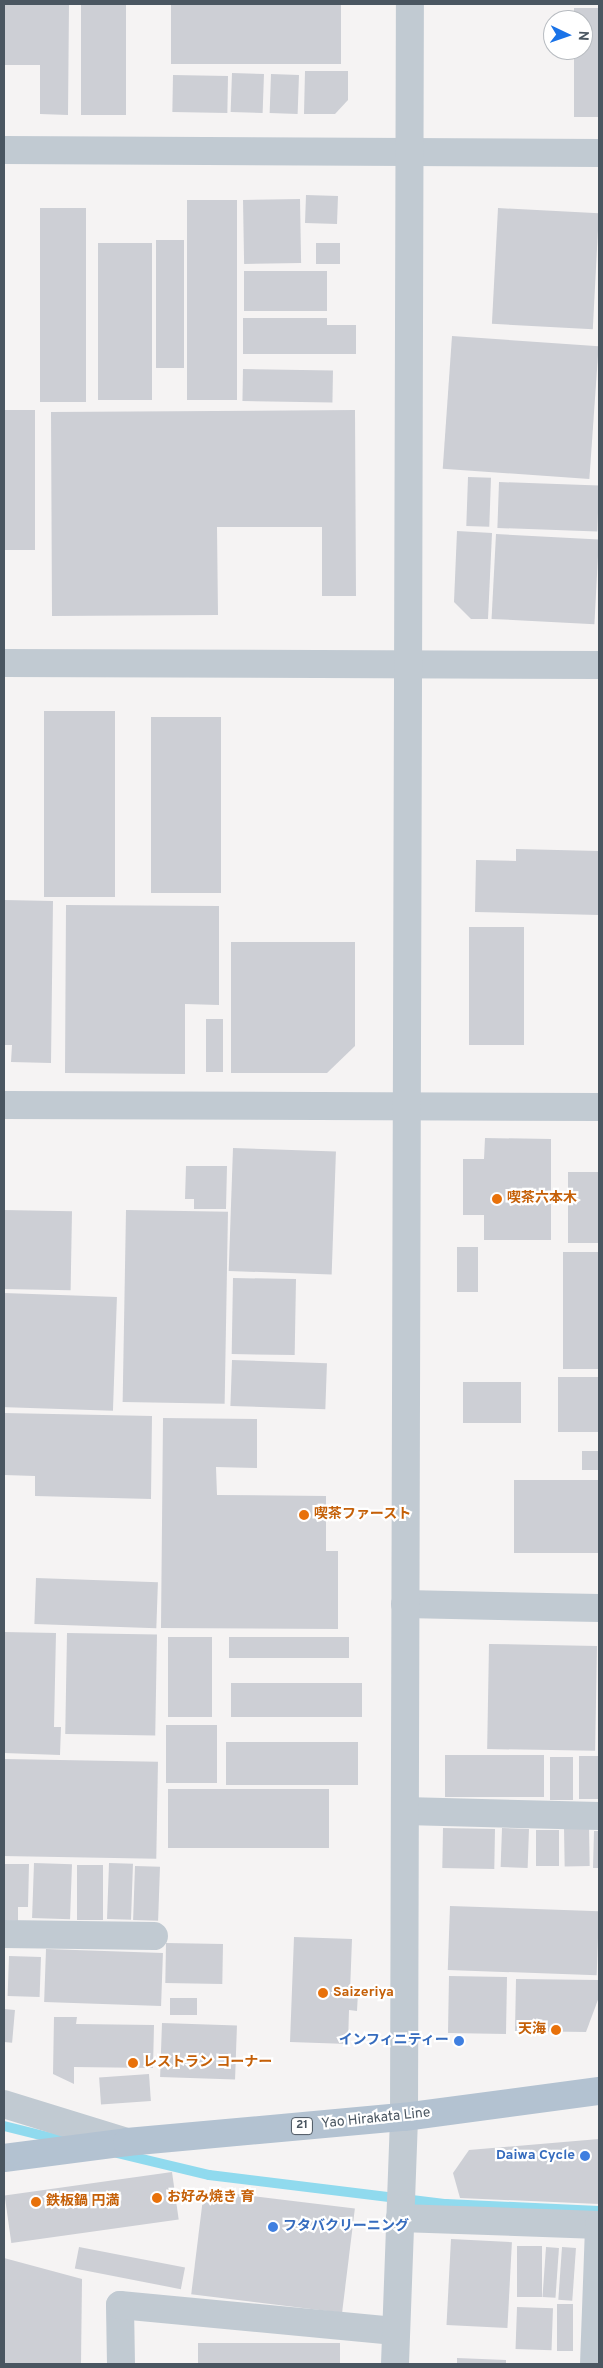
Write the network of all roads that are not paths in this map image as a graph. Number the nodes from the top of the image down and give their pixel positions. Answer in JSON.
{"nodes":[{"id":1,"x":410,"y":4,"type":"edge"},
{"id":2,"x":4,"y":150,"type":"edge"},
{"id":3,"x":408,"y":152,"type":"junction"},
{"id":4,"x":599,"y":153,"type":"edge"},
{"id":5,"x":4,"y":663,"type":"edge"},
{"id":6,"x":407,"y":664,"type":"junction"},
{"id":7,"x":599,"y":666,"type":"edge"},
{"id":8,"x":4,"y":1105,"type":"edge"},
{"id":9,"x":404,"y":1106,"type":"junction"},
{"id":10,"x":599,"y":1108,"type":"edge"},
{"id":11,"x":405,"y":1604,"type":"junction"},
{"id":12,"x":599,"y":1608,"type":"edge"},
{"id":13,"x":405,"y":1811,"type":"junction"},
{"id":14,"x":599,"y":1816,"type":"edge"},
{"id":15,"x":4,"y":1934,"type":"edge"},
{"id":16,"x":154,"y":1936,"type":"dead end"},
{"id":17,"x":599,"y":2091,"type":"edge"},
{"id":18,"x":4,"y":2104,"type":"edge"},
{"id":19,"x":404,"y":2117,"type":"junction"},
{"id":20,"x":126,"y":2142,"type":"junction"},
{"id":21,"x":4,"y":2158,"type":"edge"},
{"id":22,"x":400,"y":2218,"type":"junction"},
{"id":23,"x":599,"y":2225,"type":"edge"},
{"id":24,"x":395,"y":2331,"type":"junction"},
{"id":25,"x":121,"y":2364,"type":"edge"},
{"id":26,"x":396,"y":2364,"type":"edge"},
{"id":27,"x":594,"y":2364,"type":"edge"}],
"edges":[{"from":1,"to":3,"type":"street"},
{"from":2,"to":3,"type":"street"},
{"from":3,"to":4,"type":"street"},
{"from":3,"to":6,"type":"street"},
{"from":5,"to":6,"type":"street"},
{"from":6,"to":7,"type":"street"},
{"from":6,"to":9,"type":"street"},
{"from":8,"to":9,"type":"street"},
{"from":9,"to":10,"type":"street"},
{"from":9,"to":11,"type":"street"},
{"from":11,"to":12,"type":"street"},
{"from":11,"to":13,"type":"street"},
{"from":13,"to":14,"type":"street"},
{"from":13,"to":19,"type":"street"},
{"from":15,"to":16,"type":"street"},
{"from":17,"to":19,"type":"main road","name":"Yao Hirakata Line","number":"21"},
{"from":18,"to":20,"type":"street"},
{"from":19,"to":20,"type":"main road","name":"Yao Hirakata Line","number":"21"},
{"from":19,"to":22,"type":"street"},
{"from":20,"to":21,"type":"main road","name":"Yao Hirakata Line","number":"21"},
{"from":22,"to":23,"type":"street"},
{"from":22,"to":24,"type":"street"},
{"from":23,"to":27,"type":"street"},
{"from":24,"to":25,"type":"street"},
{"from":24,"to":26,"type":"street"}]}
